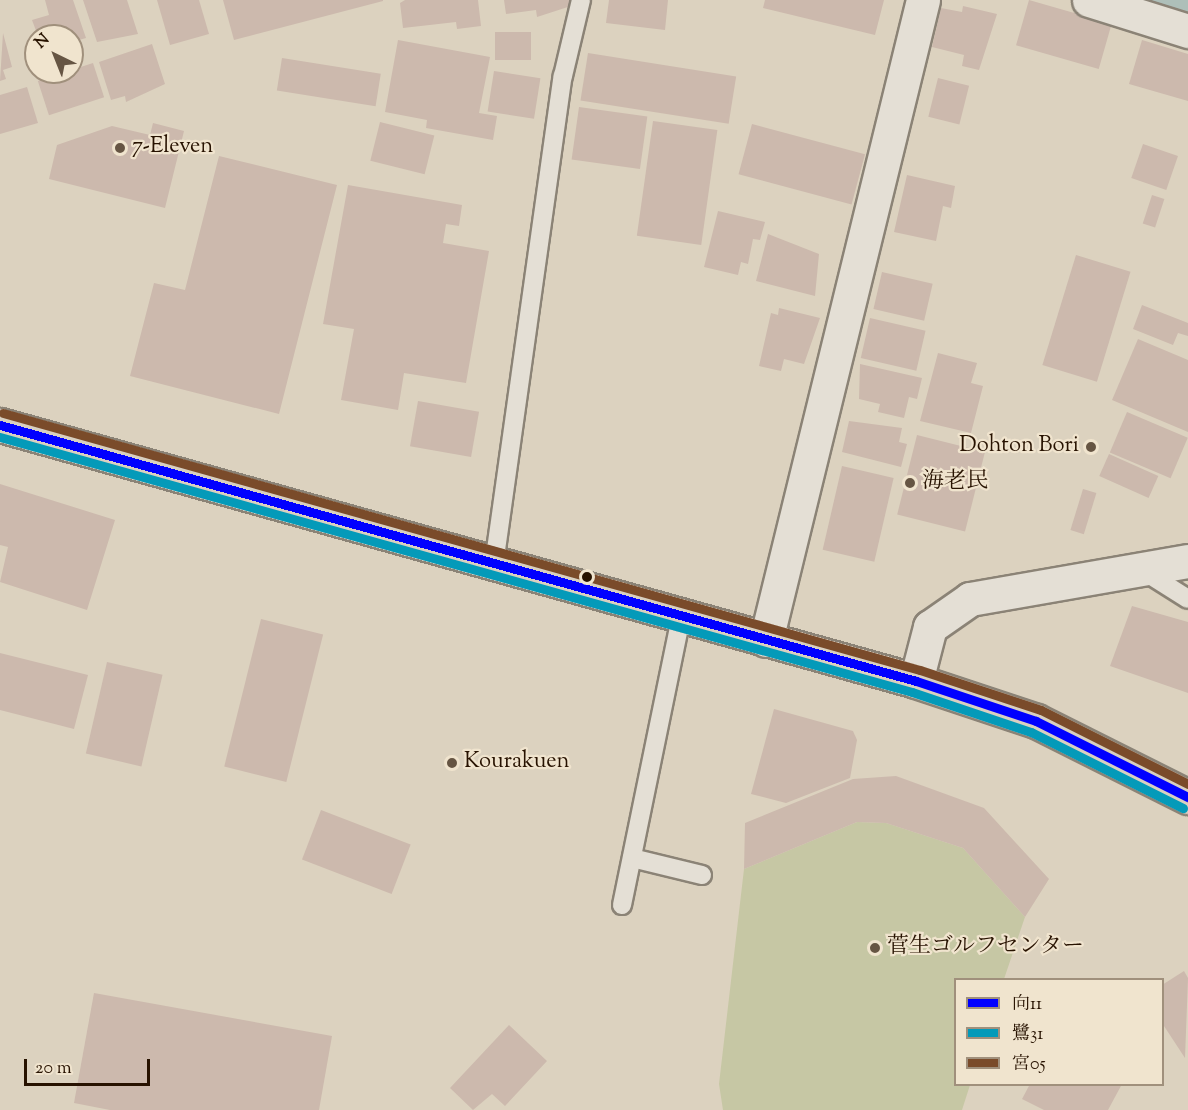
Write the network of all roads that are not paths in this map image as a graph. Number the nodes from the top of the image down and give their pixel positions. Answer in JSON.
{"nodes":[{"id":1,"x":581,"y":0,"type":"edge"},
{"id":2,"x":923,"y":0,"type":"edge"},
{"id":3,"x":1089,"y":0,"type":"edge"},
{"id":4,"x":1188,"y":31,"type":"edge"},
{"id":5,"x":0,"y":425,"type":"edge"},
{"id":6,"x":1188,"y":561,"type":"edge"},
{"id":7,"x":494,"y":564,"type":"junction"},
{"id":8,"x":1138,"y":567,"type":"junction"},
{"id":9,"x":1188,"y":599,"type":"edge"},
{"id":10,"x":681,"y":617,"type":"junction"},
{"id":11,"x":766,"y":640,"type":"junction"},
{"id":12,"x":915,"y":681,"type":"junction"},
{"id":13,"x":1188,"y":797,"type":"edge"},
{"id":14,"x":632,"y":858,"type":"junction"},
{"id":15,"x":702,"y":876,"type":"dead end"},
{"id":16,"x":622,"y":905,"type":"dead end"}],
"edges":[{"from":1,"to":7,"type":"lane"},
{"from":2,"to":11,"type":"street"},
{"from":3,"to":4,"type":"street"},
{"from":5,"to":7,"type":"main road"},
{"from":6,"to":8,"type":"street"},
{"from":7,"to":10,"type":"main road"},
{"from":8,"to":9,"type":"lane"},
{"from":8,"to":12,"type":"street"},
{"from":10,"to":11,"type":"main road"},
{"from":10,"to":14,"type":"lane"},
{"from":11,"to":12,"type":"main road"},
{"from":12,"to":13,"type":"main road"},
{"from":14,"to":15,"type":"lane"},
{"from":14,"to":16,"type":"lane"}]}
